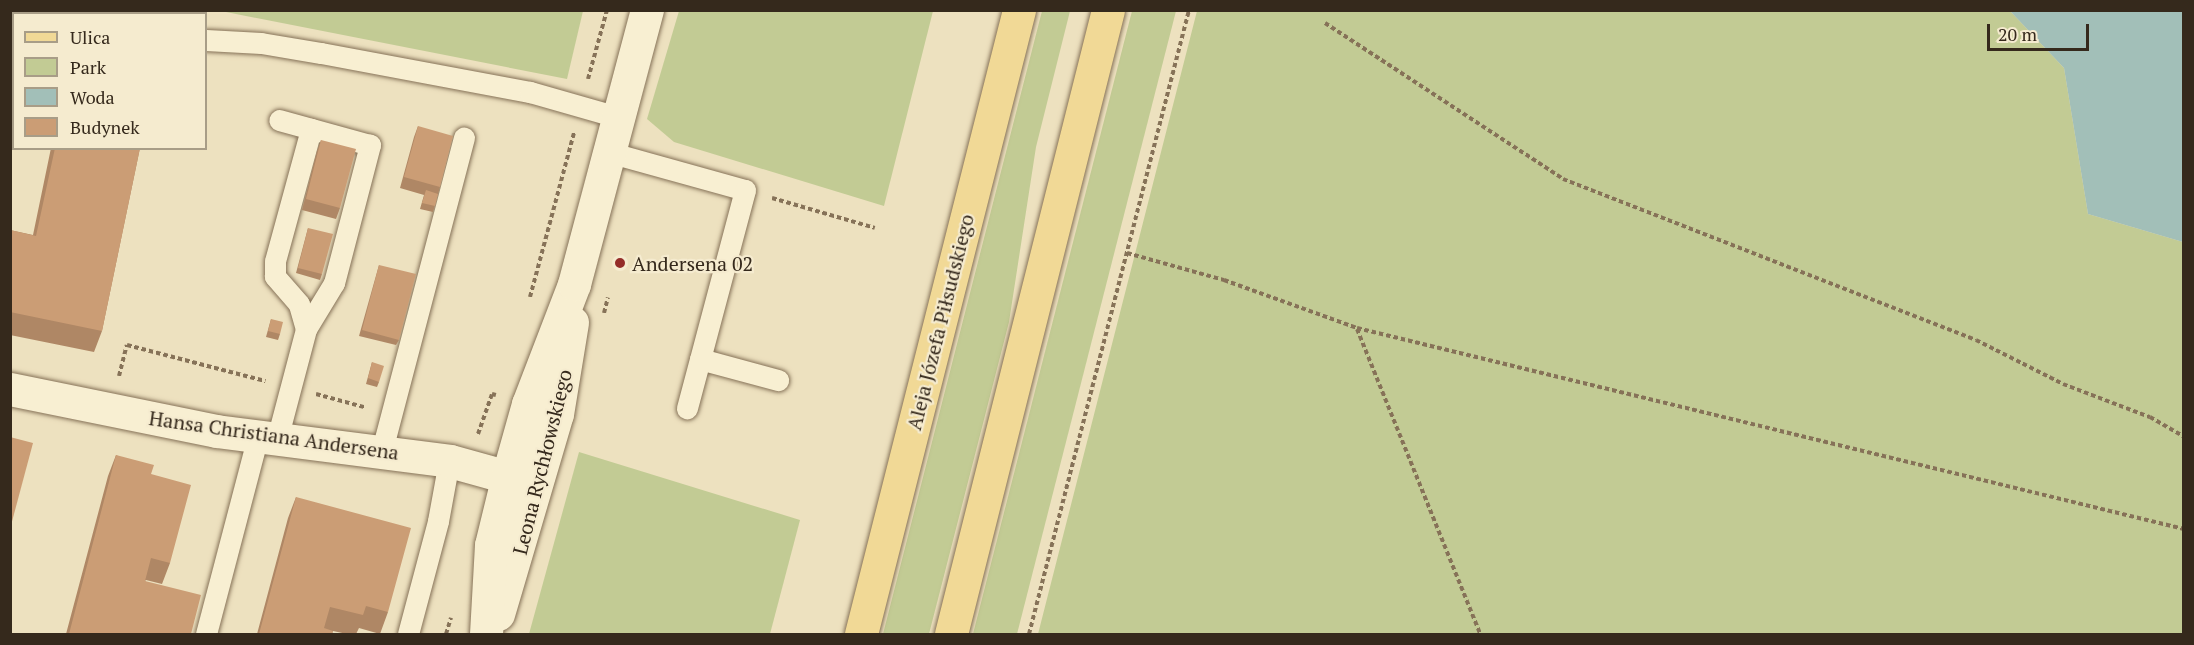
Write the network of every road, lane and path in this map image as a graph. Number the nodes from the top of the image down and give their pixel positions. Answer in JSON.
{"nodes":[{"id":1,"x":607,"y":10,"type":"edge"},
{"id":2,"x":647,"y":10,"type":"edge"},
{"id":3,"x":1019,"y":10,"type":"edge"},
{"id":4,"x":1108,"y":10,"type":"edge"},
{"id":5,"x":1189,"y":10,"type":"edge"},
{"id":6,"x":1325,"y":23,"type":"dead end"},
{"id":7,"x":207,"y":40,"type":"edge"},
{"id":8,"x":581,"y":105,"type":"junction"},
{"id":9,"x":618,"y":117,"type":"junction"},
{"id":10,"x":279,"y":120,"type":"dead end"},
{"id":11,"x":311,"y":129,"type":"junction"},
{"id":12,"x":464,"y":138,"type":"dead end"},
{"id":13,"x":608,"y":152,"type":"junction"},
{"id":14,"x":745,"y":190,"type":"junction"},
{"id":15,"x":875,"y":228,"type":"dead end"},
{"id":16,"x":1127,"y":253,"type":"junction"},
{"id":17,"x":535,"y":279,"type":"dead end"},
{"id":18,"x":1357,"y":328,"type":"junction"},
{"id":19,"x":306,"y":329,"type":"junction"},
{"id":20,"x":700,"y":359,"type":"junction"},
{"id":21,"x":118,"y":378,"type":"dead end"},
{"id":22,"x":778,"y":380,"type":"dead end"},
{"id":23,"x":291,"y":388,"type":"junction"},
{"id":24,"x":10,"y":389,"type":"edge"},
{"id":25,"x":687,"y":408,"type":"dead end"},
{"id":26,"x":390,"y":414,"type":"junction"},
{"id":27,"x":2184,"y":437,"type":"edge"},
{"id":28,"x":268,"y":438,"type":"junction"},
{"id":29,"x":381,"y":450,"type":"junction"},
{"id":30,"x":449,"y":461,"type":"junction"},
{"id":31,"x":522,"y":480,"type":"junction"},
{"id":32,"x":2184,"y":529,"type":"edge"},
{"id":33,"x":206,"y":634,"type":"edge"},
{"id":34,"x":408,"y":634,"type":"edge"},
{"id":35,"x":487,"y":634,"type":"edge"},
{"id":36,"x":861,"y":634,"type":"edge"},
{"id":37,"x":951,"y":634,"type":"edge"},
{"id":38,"x":1029,"y":634,"type":"edge"},
{"id":39,"x":1480,"y":634,"type":"edge"}],
"edges":[{"from":1,"to":8,"type":"path"},
{"from":2,"to":9,"type":"street","name":"Leona Rychłowskiego"},
{"from":3,"to":36,"type":"main road","name":"Aleja Józefa Piłsudskiego"},
{"from":4,"to":37,"type":"main road"},
{"from":5,"to":16,"type":"path"},
{"from":6,"to":27,"type":"path"},
{"from":7,"to":8,"type":"lane"},
{"from":8,"to":9,"type":"lane"},
{"from":8,"to":17,"type":"path"},
{"from":9,"to":13,"type":"street","name":"Leona Rychłowskiego"},
{"from":10,"to":11,"type":"lane"},
{"from":11,"to":19,"type":"lane"},
{"from":11,"to":19,"type":"lane"},
{"from":12,"to":26,"type":"lane"},
{"from":13,"to":14,"type":"lane"},
{"from":13,"to":31,"type":"street","name":"Leona Rychłowskiego"},
{"from":14,"to":15,"type":"path"},
{"from":14,"to":20,"type":"lane"},
{"from":16,"to":18,"type":"path"},
{"from":16,"to":38,"type":"path"},
{"from":18,"to":32,"type":"path"},
{"from":18,"to":39,"type":"path"},
{"from":19,"to":23,"type":"lane"},
{"from":20,"to":22,"type":"lane"},
{"from":20,"to":25,"type":"lane"},
{"from":21,"to":23,"type":"path"},
{"from":23,"to":26,"type":"path"},
{"from":23,"to":28,"type":"lane"},
{"from":24,"to":28,"type":"street","name":"Hansa Christiana Andersena"},
{"from":26,"to":29,"type":"lane"},
{"from":28,"to":29,"type":"street","name":"Hansa Christiana Andersena"},
{"from":28,"to":33,"type":"lane"},
{"from":29,"to":30,"type":"street","name":"Hansa Christiana Andersena"},
{"from":30,"to":31,"type":"street","name":"Hansa Christiana Andersena"},
{"from":30,"to":34,"type":"lane"},
{"from":31,"to":35,"type":"street","name":"Leona Rychłowskiego"}]}
